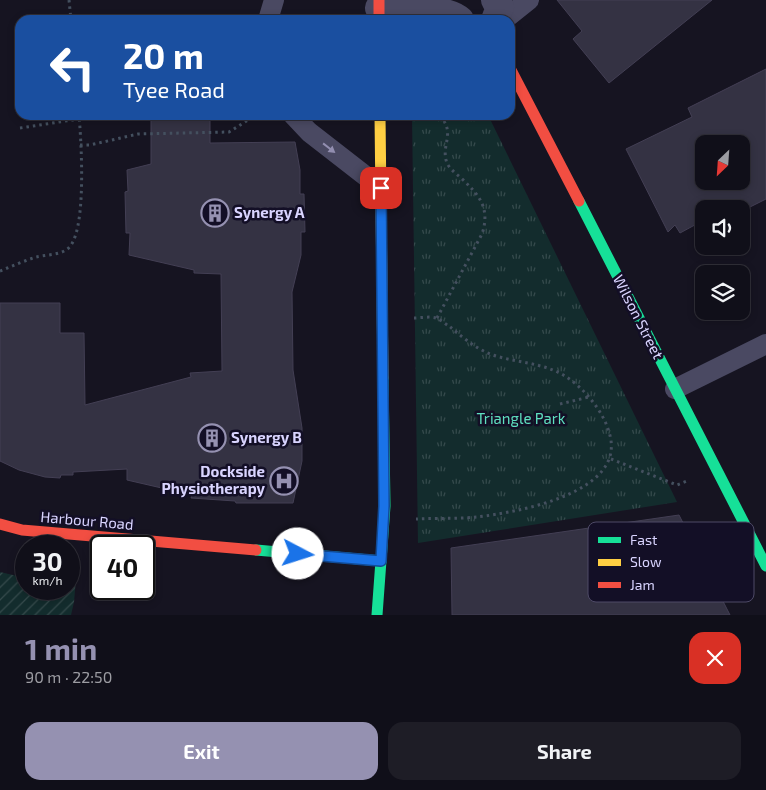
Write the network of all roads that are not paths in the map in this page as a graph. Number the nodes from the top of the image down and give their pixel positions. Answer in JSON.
{"nodes":[{"id":1,"x":274,"y":0,"type":"edge"},
{"id":2,"x":494,"y":0,"type":"edge"},
{"id":3,"x":529,"y":0,"type":"edge"},
{"id":4,"x":379,"y":9,"type":"edge"},
{"id":5,"x":270,"y":15,"type":"edge"},
{"id":6,"x":452,"y":15,"type":"edge"},
{"id":7,"x":496,"y":15,"type":"edge"},
{"id":8,"x":510,"y":15,"type":"edge"},
{"id":9,"x":515,"y":78,"type":"edge"},
{"id":10,"x":298,"y":120,"type":"edge"},
{"id":11,"x":380,"y":120,"type":"edge"},
{"id":12,"x":381,"y":188,"type":"junction"},
{"id":13,"x":766,"y":344,"type":"edge"},
{"id":14,"x":675,"y":389,"type":"junction"},
{"id":15,"x":743,"y":522,"type":"edge"},
{"id":16,"x":0,"y":524,"type":"edge"},
{"id":17,"x":754,"y":543,"type":"edge"},
{"id":18,"x":381,"y":561,"type":"junction"},
{"id":19,"x":766,"y":566,"type":"edge"},
{"id":20,"x":377,"y":615,"type":"edge"}],
"edges":[{"from":1,"to":5,"type":"lane"},
{"from":2,"to":7,"type":"street"},
{"from":3,"to":8,"type":"lane"},
{"from":4,"to":6,"type":"street"},
{"from":9,"to":14,"type":"street","name":"Wilson Street"},
{"from":10,"to":12,"type":"lane","one_way":true},
{"from":11,"to":12,"type":"street"},
{"from":12,"to":18,"type":"street"},
{"from":13,"to":14,"type":"lane"},
{"from":14,"to":15,"type":"street","name":"Wilson Street"},
{"from":16,"to":18,"type":"street","name":"Harbour Road"},
{"from":17,"to":19,"type":"street","name":"Wilson Street"},
{"from":18,"to":20,"type":"street"}]}
